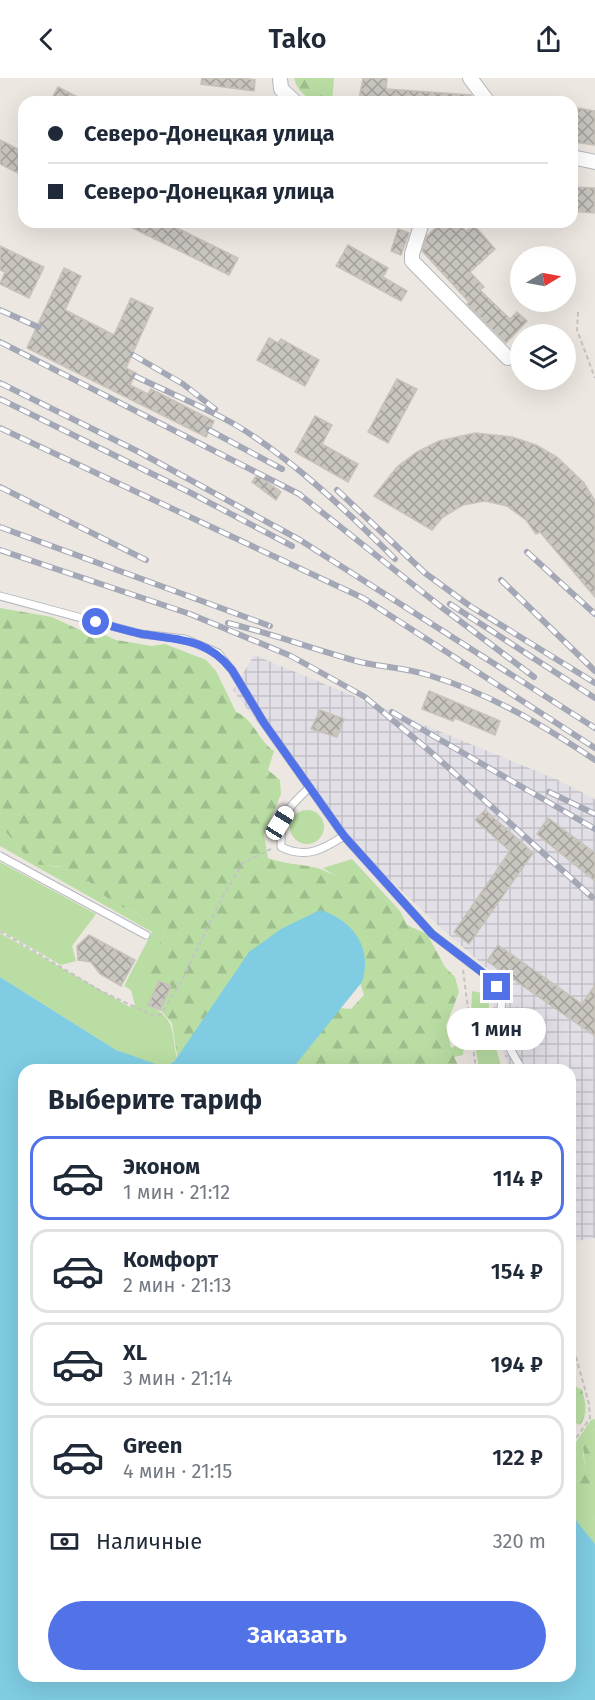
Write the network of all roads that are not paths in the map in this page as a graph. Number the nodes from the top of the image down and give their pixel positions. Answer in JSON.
{"nodes":[{"id":1,"x":280,"y":78,"type":"edge"},
{"id":2,"x":470,"y":78,"type":"edge"},
{"id":3,"x":289,"y":96,"type":"edge"},
{"id":4,"x":484,"y":96,"type":"edge"},
{"id":5,"x":578,"y":158,"type":"edge"},
{"id":6,"x":595,"y":162,"type":"edge"},
{"id":7,"x":420,"y":228,"type":"edge"},
{"id":8,"x":508,"y":358,"type":"dead end"},
{"id":9,"x":0,"y":596,"type":"edge"},
{"id":10,"x":308,"y":789,"type":"junction"},
{"id":11,"x":344,"y":836,"type":"junction"},
{"id":12,"x":0,"y":855,"type":"edge"},
{"id":13,"x":146,"y":935,"type":"dead end"},
{"id":14,"x":519,"y":1064,"type":"edge"}],
"edges":[{"from":1,"to":3,"type":"street"},
{"from":2,"to":4,"type":"street"},
{"from":5,"to":6,"type":"street"},
{"from":7,"to":8,"type":"street"},
{"from":9,"to":10,"type":"lane"},
{"from":10,"to":11,"type":"lane"},
{"from":10,"to":11,"type":"lane"},
{"from":11,"to":14,"type":"lane"},
{"from":12,"to":13,"type":"lane"}]}
